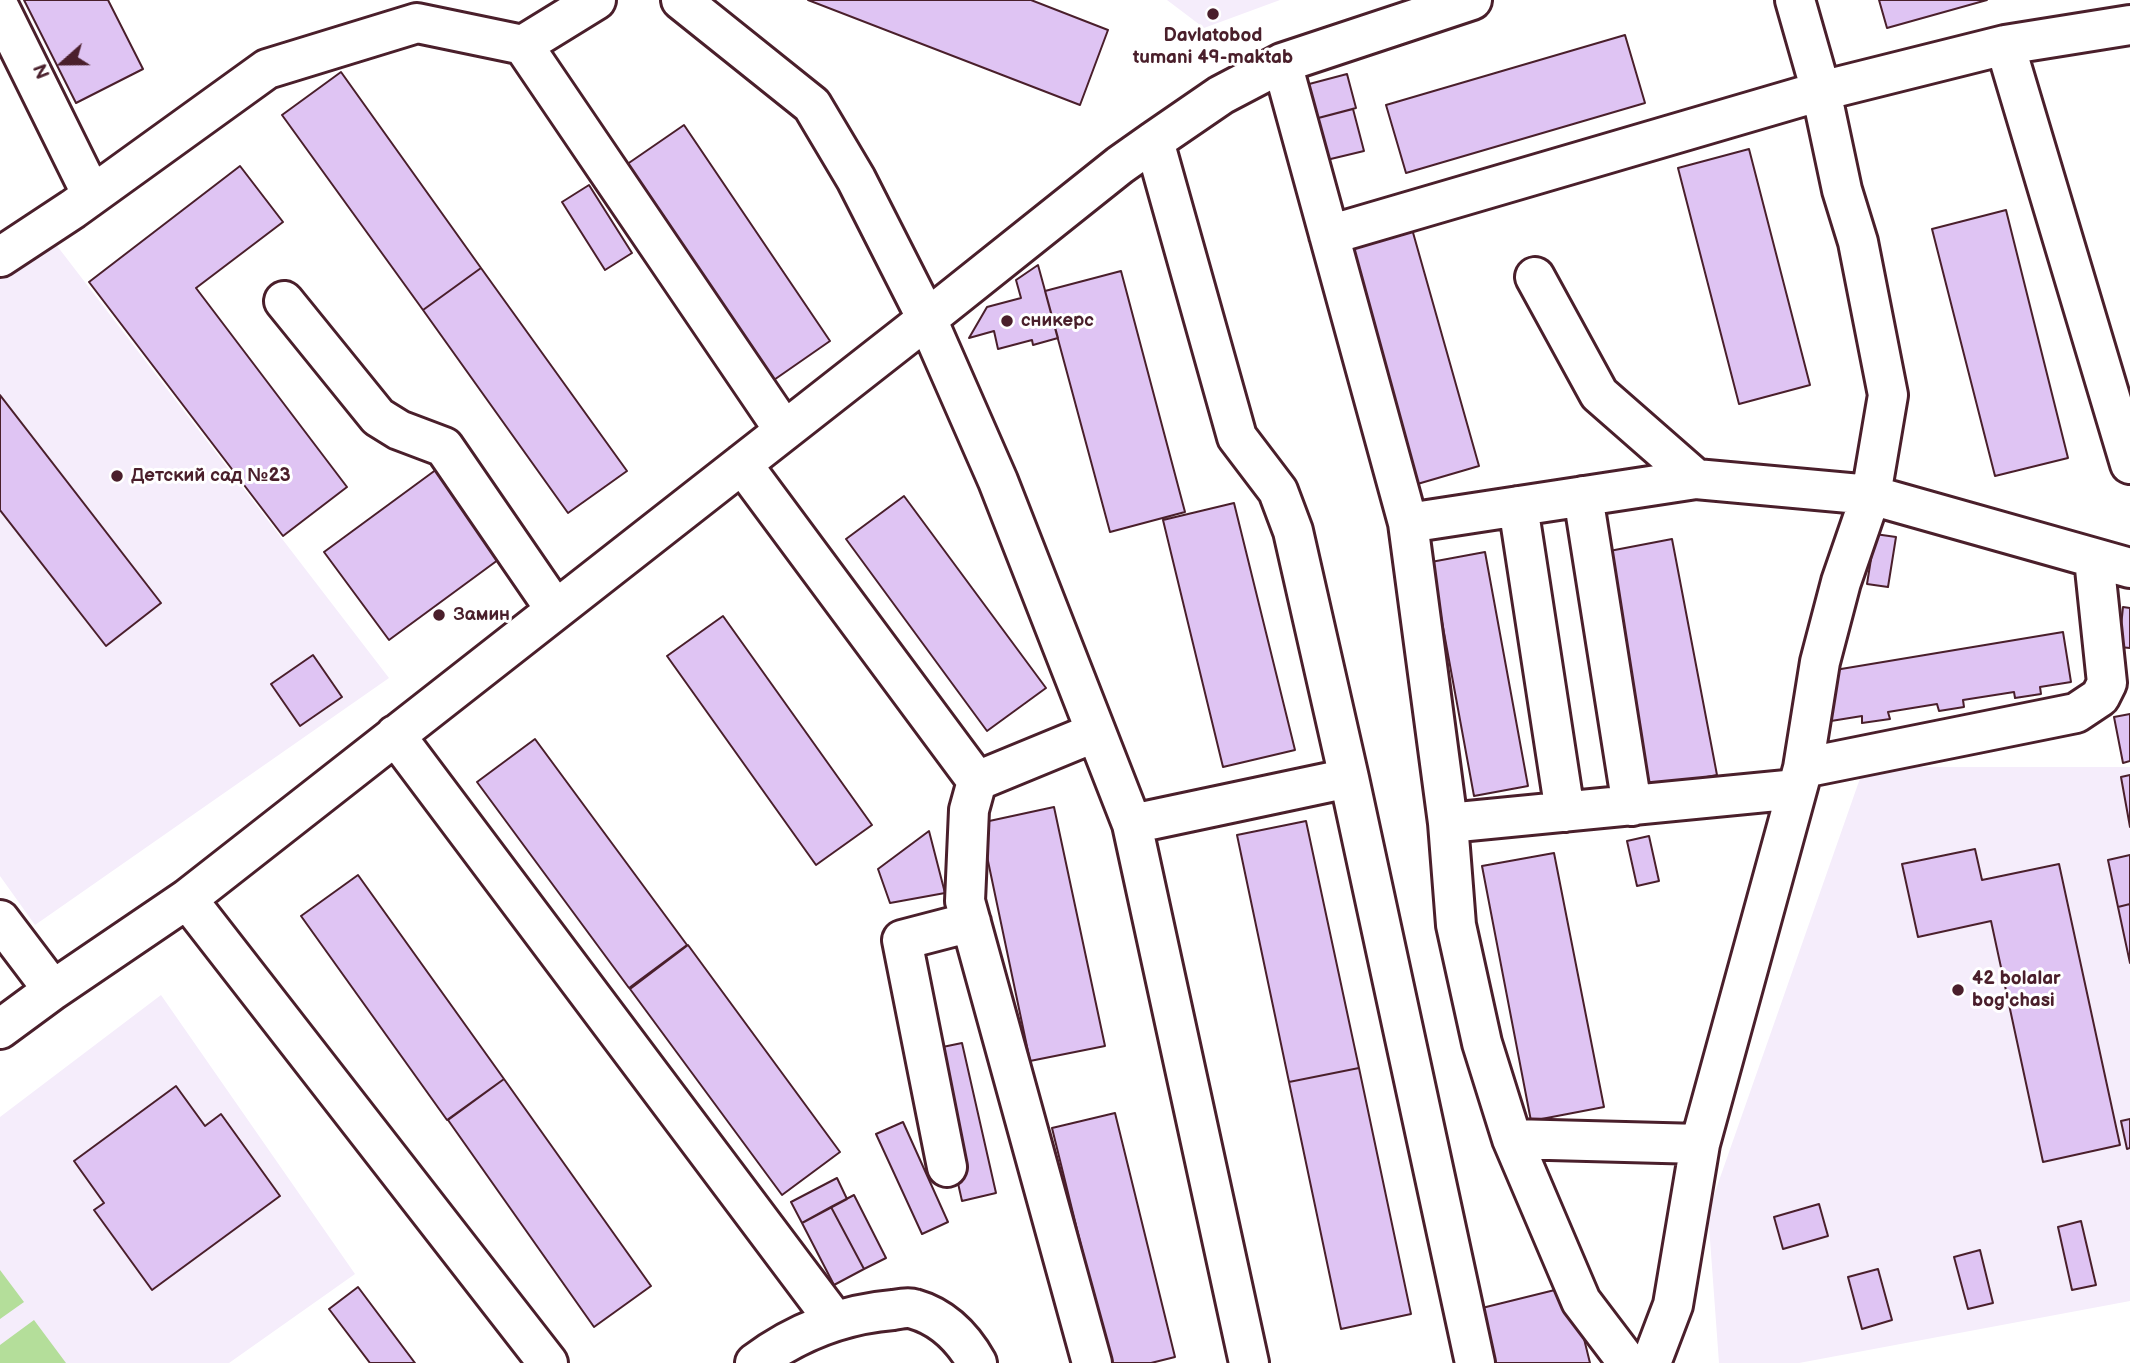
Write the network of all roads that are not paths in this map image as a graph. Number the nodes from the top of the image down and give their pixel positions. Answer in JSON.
{"nodes":[{"id":1,"x":596,"y":0,"type":"edge"},
{"id":2,"x":681,"y":0,"type":"edge"},
{"id":3,"x":1472,"y":0,"type":"edge"},
{"id":4,"x":1795,"y":0,"type":"edge"},
{"id":5,"x":0,"y":9,"type":"edge"},
{"id":6,"x":409,"y":12,"type":"edge"},
{"id":7,"x":2130,"y":25,"type":"edge"},
{"id":8,"x":2004,"y":45,"type":"junction"},
{"id":9,"x":523,"y":46,"type":"junction"},
{"id":10,"x":1282,"y":63,"type":"junction"},
{"id":11,"x":1821,"y":91,"type":"junction"},
{"id":12,"x":1154,"y":141,"type":"junction"},
{"id":13,"x":92,"y":195,"type":"junction"},
{"id":14,"x":1329,"y":235,"type":"junction"},
{"id":15,"x":0,"y":257,"type":"edge"},
{"id":16,"x":1535,"y":277,"type":"dead end"},
{"id":17,"x":284,"y":301,"type":"dead end"},
{"id":18,"x":927,"y":319,"type":"junction"},
{"id":19,"x":784,"y":430,"type":"junction"},
{"id":20,"x":742,"y":464,"type":"junction"},
{"id":21,"x":2130,"y":464,"type":"edge"},
{"id":22,"x":1696,"y":479,"type":"junction"},
{"id":23,"x":1871,"y":495,"type":"junction"},
{"id":24,"x":1583,"y":496,"type":"junction"},
{"id":25,"x":1518,"y":506,"type":"junction"},
{"id":26,"x":1408,"y":523,"type":"junction"},
{"id":27,"x":2094,"y":559,"type":"junction"},
{"id":28,"x":2130,"y":568,"type":"edge"},
{"id":29,"x":555,"y":609,"type":"junction"},
{"id":30,"x":1096,"y":732,"type":"junction"},
{"id":31,"x":395,"y":736,"type":"junction"},
{"id":32,"x":1349,"y":778,"type":"junction"},
{"id":33,"x":1800,"y":779,"type":"junction"},
{"id":34,"x":977,"y":781,"type":"junction"},
{"id":35,"x":1632,"y":806,"type":"junction"},
{"id":36,"x":1565,"y":812,"type":"junction"},
{"id":37,"x":1448,"y":823,"type":"junction"},
{"id":38,"x":1132,"y":824,"type":"junction"},
{"id":39,"x":187,"y":900,"type":"junction"},
{"id":40,"x":0,"y":920,"type":"edge"},
{"id":41,"x":971,"y":922,"type":"junction"},
{"id":42,"x":52,"y":990,"type":"junction"},
{"id":43,"x":0,"y":1029,"type":"edge"},
{"id":44,"x":1512,"y":1139,"type":"junction"},
{"id":45,"x":1700,"y":1144,"type":"junction"},
{"id":46,"x":947,"y":1167,"type":"dead end"},
{"id":47,"x":834,"y":1320,"type":"junction"},
{"id":48,"x":771,"y":1358,"type":"edge"},
{"id":49,"x":548,"y":1363,"type":"edge"},
{"id":50,"x":977,"y":1363,"type":"edge"},
{"id":51,"x":1092,"y":1363,"type":"edge"},
{"id":52,"x":1250,"y":1363,"type":"edge"},
{"id":53,"x":1475,"y":1363,"type":"edge"},
{"id":54,"x":1628,"y":1363,"type":"edge"},
{"id":55,"x":1651,"y":1363,"type":"edge"}],
"edges":[{"from":1,"to":9,"type":"street"},
{"from":2,"to":18,"type":"street"},
{"from":3,"to":10,"type":"street"},
{"from":4,"to":11,"type":"street"},
{"from":5,"to":13,"type":"street"},
{"from":6,"to":9,"type":"street"},
{"from":6,"to":13,"type":"street"},
{"from":7,"to":8,"type":"street"},
{"from":8,"to":11,"type":"street"},
{"from":8,"to":21,"type":"street"},
{"from":9,"to":19,"type":"street"},
{"from":10,"to":12,"type":"street"},
{"from":10,"to":14,"type":"street"},
{"from":11,"to":14,"type":"street"},
{"from":11,"to":23,"type":"street"},
{"from":12,"to":18,"type":"street"},
{"from":12,"to":32,"type":"street"},
{"from":13,"to":15,"type":"street"},
{"from":14,"to":26,"type":"street"},
{"from":16,"to":22,"type":"street"},
{"from":17,"to":29,"type":"street"},
{"from":18,"to":19,"type":"street"},
{"from":18,"to":30,"type":"street"},
{"from":19,"to":20,"type":"street"},
{"from":20,"to":29,"type":"street"},
{"from":20,"to":34,"type":"street"},
{"from":22,"to":23,"type":"street"},
{"from":22,"to":24,"type":"street"},
{"from":23,"to":27,"type":"street"},
{"from":23,"to":33,"type":"street"},
{"from":24,"to":25,"type":"street"},
{"from":24,"to":35,"type":"street"},
{"from":25,"to":26,"type":"street"},
{"from":25,"to":36,"type":"street"},
{"from":26,"to":37,"type":"street"},
{"from":27,"to":28,"type":"street"},
{"from":27,"to":33,"type":"street"},
{"from":29,"to":31,"type":"street"},
{"from":30,"to":34,"type":"street"},
{"from":30,"to":38,"type":"street"},
{"from":31,"to":39,"type":"street"},
{"from":31,"to":47,"type":"street"},
{"from":32,"to":38,"type":"street"},
{"from":32,"to":53,"type":"street"},
{"from":33,"to":35,"type":"street"},
{"from":33,"to":45,"type":"street"},
{"from":34,"to":41,"type":"street"},
{"from":35,"to":36,"type":"street"},
{"from":36,"to":37,"type":"street"},
{"from":37,"to":44,"type":"street"},
{"from":38,"to":52,"type":"street"},
{"from":39,"to":42,"type":"street"},
{"from":39,"to":49,"type":"street"},
{"from":40,"to":42,"type":"street"},
{"from":41,"to":46,"type":"street"},
{"from":41,"to":51,"type":"street"},
{"from":42,"to":43,"type":"street"},
{"from":44,"to":45,"type":"street"},
{"from":44,"to":54,"type":"street"},
{"from":45,"to":55,"type":"street"},
{"from":47,"to":48,"type":"street"},
{"from":47,"to":50,"type":"street"}]}
